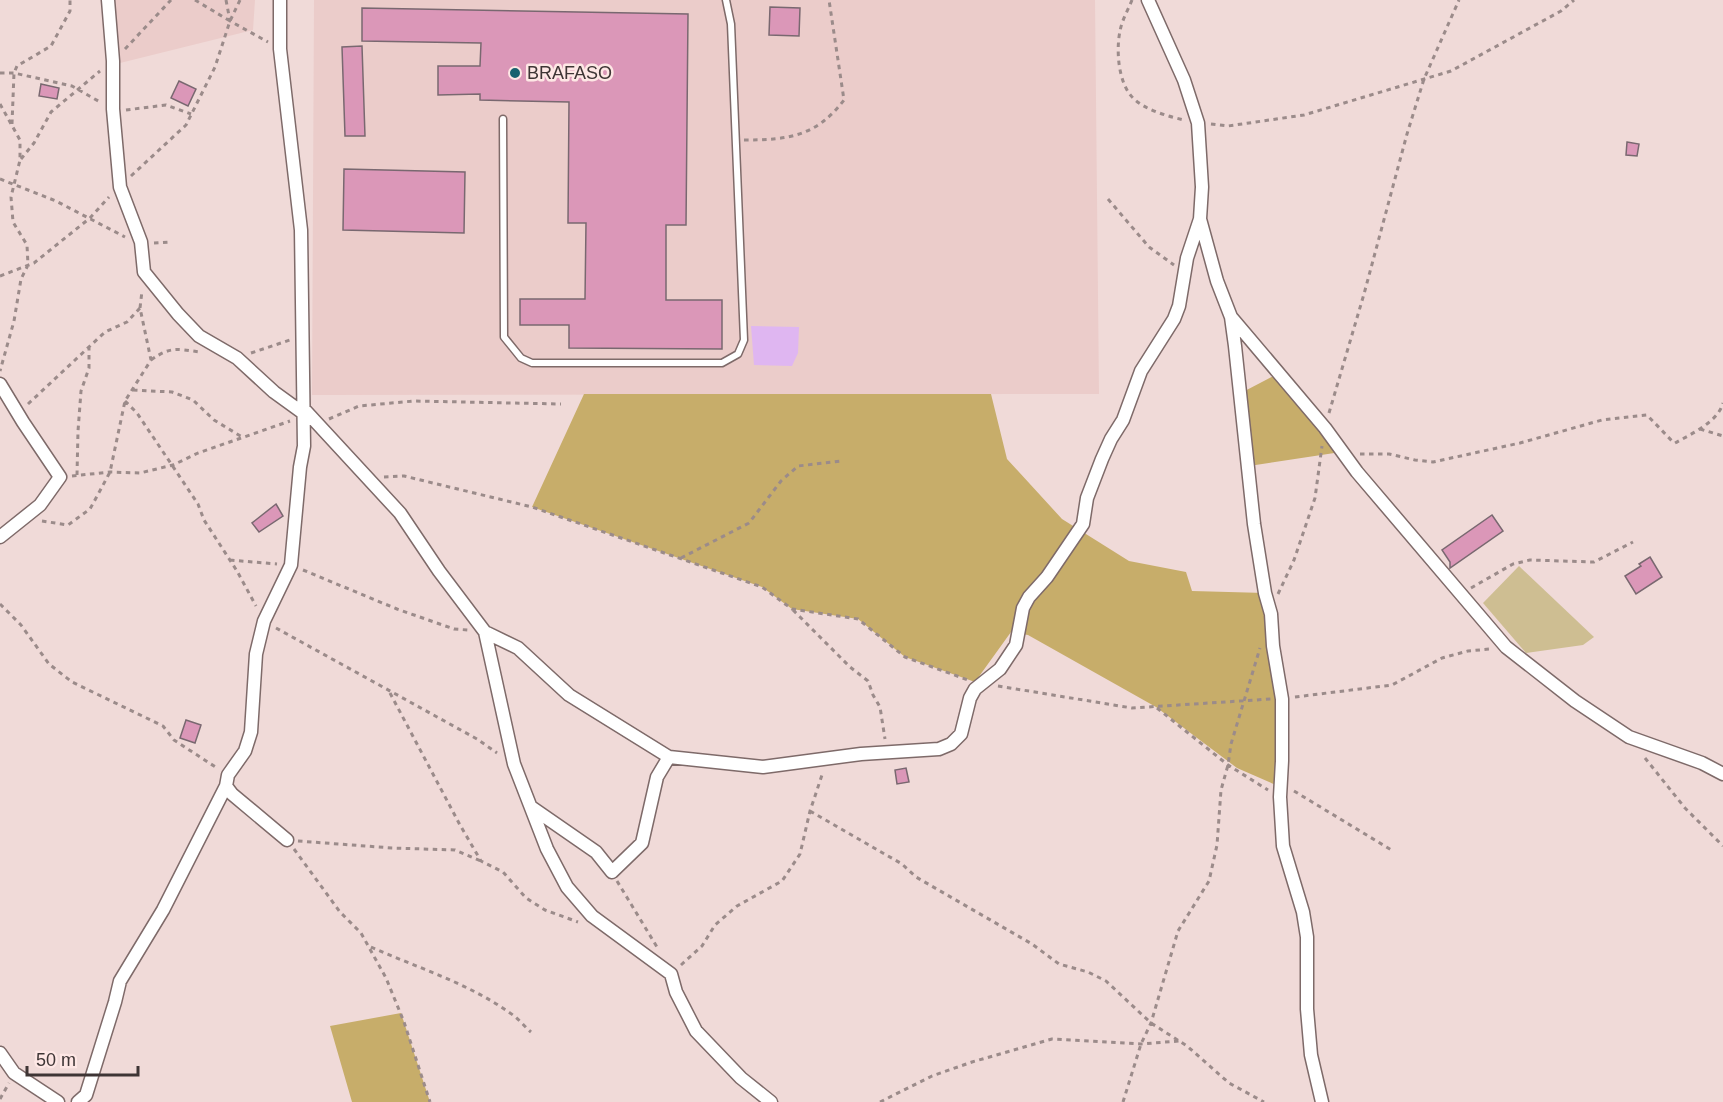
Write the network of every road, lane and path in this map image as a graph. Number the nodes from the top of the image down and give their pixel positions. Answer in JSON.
{"nodes":[{"id":1,"x":70,"y":0,"type":"edge"},
{"id":2,"x":108,"y":0,"type":"edge"},
{"id":3,"x":171,"y":0,"type":"edge"},
{"id":4,"x":195,"y":0,"type":"edge"},
{"id":5,"x":226,"y":0,"type":"edge"},
{"id":6,"x":240,"y":0,"type":"edge"},
{"id":7,"x":280,"y":0,"type":"edge"},
{"id":8,"x":726,"y":0,"type":"edge"},
{"id":9,"x":829,"y":0,"type":"edge"},
{"id":10,"x":1132,"y":0,"type":"edge"},
{"id":11,"x":1148,"y":0,"type":"edge"},
{"id":12,"x":1459,"y":0,"type":"edge"},
{"id":13,"x":1574,"y":0,"type":"edge"},
{"id":14,"x":230,"y":21,"type":"junction"},
{"id":15,"x":280,"y":49,"type":"junction"},
{"id":16,"x":113,"y":61,"type":"junction"},
{"id":17,"x":14,"y":73,"type":"junction"},
{"id":18,"x":0,"y":74,"type":"edge"},
{"id":19,"x":1424,"y":79,"type":"junction"},
{"id":20,"x":78,"y":89,"type":"junction"},
{"id":21,"x":0,"y":104,"type":"edge"},
{"id":22,"x":113,"y":109,"type":"junction"},
{"id":23,"x":191,"y":114,"type":"junction"},
{"id":24,"x":503,"y":119,"type":"dead end"},
{"id":25,"x":1198,"y":123,"type":"junction"},
{"id":26,"x":12,"y":126,"type":"junction"},
{"id":27,"x":736,"y":140,"type":"junction"},
{"id":28,"x":20,"y":160,"type":"junction"},
{"id":29,"x":0,"y":178,"type":"edge"},
{"id":30,"x":15,"y":183,"type":"junction"},
{"id":31,"x":120,"y":187,"type":"junction"},
{"id":32,"x":1108,"y":199,"type":"dead end"},
{"id":33,"x":90,"y":218,"type":"junction"},
{"id":34,"x":1200,"y":219,"type":"junction"},
{"id":35,"x":141,"y":242,"type":"junction"},
{"id":36,"x":170,"y":242,"type":"dead end"},
{"id":37,"x":28,"y":265,"type":"junction"},
{"id":38,"x":1184,"y":271,"type":"junction"},
{"id":39,"x":144,"y":272,"type":"junction"},
{"id":40,"x":0,"y":276,"type":"edge"},
{"id":41,"x":140,"y":308,"type":"junction"},
{"id":42,"x":1231,"y":317,"type":"junction"},
{"id":43,"x":89,"y":348,"type":"junction"},
{"id":44,"x":0,"y":371,"type":"edge"},
{"id":45,"x":0,"y":384,"type":"edge"},
{"id":46,"x":132,"y":390,"type":"junction"},
{"id":47,"x":125,"y":401,"type":"junction"},
{"id":48,"x":1723,"y":403,"type":"edge"},
{"id":49,"x":561,"y":404,"type":"dead end"},
{"id":50,"x":303,"y":413,"type":"junction"},
{"id":51,"x":18,"y":414,"type":"junction"},
{"id":52,"x":319,"y":424,"type":"junction"},
{"id":53,"x":1325,"y":428,"type":"junction"},
{"id":54,"x":1700,"y":429,"type":"junction"},
{"id":55,"x":1723,"y":436,"type":"edge"},
{"id":56,"x":243,"y":437,"type":"junction"},
{"id":57,"x":1344,"y":455,"type":"junction"},
{"id":58,"x":842,"y":461,"type":"dead end"},
{"id":59,"x":172,"y":465,"type":"junction"},
{"id":60,"x":110,"y":472,"type":"junction"},
{"id":61,"x":78,"y":475,"type":"junction"},
{"id":62,"x":60,"y":477,"type":"junction"},
{"id":63,"x":370,"y":479,"type":"junction"},
{"id":64,"x":25,"y":516,"type":"junction"},
{"id":65,"x":0,"y":537,"type":"edge"},
{"id":66,"x":1633,"y":542,"type":"dead end"},
{"id":67,"x":680,"y":559,"type":"junction"},
{"id":68,"x":230,"y":560,"type":"junction"},
{"id":69,"x":290,"y":568,"type":"junction"},
{"id":70,"x":1462,"y":594,"type":"junction"},
{"id":71,"x":0,"y":604,"type":"edge"},
{"id":72,"x":792,"y":609,"type":"junction"},
{"id":73,"x":1270,"y":614,"type":"junction"},
{"id":74,"x":264,"y":621,"type":"junction"},
{"id":75,"x":485,"y":632,"type":"junction"},
{"id":76,"x":1262,"y":642,"type":"dead end"},
{"id":77,"x":1506,"y":647,"type":"junction"},
{"id":78,"x":980,"y":683,"type":"junction"},
{"id":79,"x":389,"y":691,"type":"junction"},
{"id":80,"x":1282,"y":699,"type":"junction"},
{"id":81,"x":1244,"y":701,"type":"junction"},
{"id":82,"x":1156,"y":707,"type":"junction"},
{"id":83,"x":887,"y":754,"type":"junction"},
{"id":84,"x":1643,"y":755,"type":"dead end"},
{"id":85,"x":669,"y":757,"type":"junction"},
{"id":86,"x":828,"y":758,"type":"junction"},
{"id":87,"x":514,"y":764,"type":"junction"},
{"id":88,"x":1228,"y":765,"type":"junction"},
{"id":89,"x":1723,"y":774,"type":"edge"},
{"id":90,"x":227,"y":780,"type":"junction"},
{"id":91,"x":1281,"y":783,"type":"junction"},
{"id":92,"x":1280,"y":797,"type":"junction"},
{"id":93,"x":531,"y":807,"type":"junction"},
{"id":94,"x":810,"y":811,"type":"junction"},
{"id":95,"x":287,"y":840,"type":"junction"},
{"id":96,"x":1723,"y":846,"type":"edge"},
{"id":97,"x":1393,"y":851,"type":"dead end"},
{"id":98,"x":481,"y":861,"type":"junction"},
{"id":99,"x":612,"y":872,"type":"junction"},
{"id":100,"x":585,"y":922,"type":"dead end"},
{"id":101,"x":369,"y":946,"type":"junction"},
{"id":102,"x":658,"y":948,"type":"dead end"},
{"id":103,"x":671,"y":974,"type":"junction"},
{"id":104,"x":1151,"y":1023,"type":"junction"},
{"id":105,"x":531,"y":1032,"type":"dead end"},
{"id":106,"x":1179,"y":1041,"type":"junction"},
{"id":107,"x":1141,"y":1044,"type":"junction"},
{"id":108,"x":0,"y":1053,"type":"edge"},
{"id":109,"x":58,"y":1102,"type":"edge"},
{"id":110,"x":78,"y":1102,"type":"edge"},
{"id":111,"x":430,"y":1102,"type":"edge"},
{"id":112,"x":771,"y":1102,"type":"edge"},
{"id":113,"x":880,"y":1102,"type":"edge"},
{"id":114,"x":1123,"y":1102,"type":"edge"},
{"id":115,"x":1264,"y":1102,"type":"edge"},
{"id":116,"x":1322,"y":1102,"type":"edge"}],
"edges":[{"from":1,"to":17,"type":"path"},
{"from":2,"to":16,"type":"street"},
{"from":3,"to":16,"type":"path"},
{"from":4,"to":14,"type":"path"},
{"from":5,"to":14,"type":"path"},
{"from":6,"to":14,"type":"path"},
{"from":7,"to":15,"type":"street"},
{"from":8,"to":27,"type":"lane"},
{"from":9,"to":27,"type":"path"},
{"from":10,"to":25,"type":"path"},
{"from":11,"to":25,"type":"street"},
{"from":12,"to":19,"type":"path"},
{"from":13,"to":19,"type":"path"},
{"from":14,"to":15,"type":"path"},
{"from":14,"to":23,"type":"path"},
{"from":15,"to":50,"type":"street"},
{"from":16,"to":20,"type":"path"},
{"from":16,"to":22,"type":"street"},
{"from":17,"to":18,"type":"path"},
{"from":17,"to":20,"type":"path"},
{"from":17,"to":26,"type":"path"},
{"from":19,"to":25,"type":"path"},
{"from":19,"to":53,"type":"path"},
{"from":20,"to":22,"type":"path"},
{"from":20,"to":28,"type":"path"},
{"from":21,"to":26,"type":"path"},
{"from":22,"to":23,"type":"path"},
{"from":22,"to":31,"type":"street"},
{"from":23,"to":31,"type":"path"},
{"from":24,"to":27,"type":"lane"},
{"from":25,"to":34,"type":"street"},
{"from":26,"to":28,"type":"path"},
{"from":28,"to":30,"type":"path"},
{"from":29,"to":30,"type":"path"},
{"from":30,"to":33,"type":"path"},
{"from":30,"to":37,"type":"path"},
{"from":31,"to":33,"type":"path"},
{"from":31,"to":35,"type":"street"},
{"from":32,"to":38,"type":"path"},
{"from":33,"to":35,"type":"path"},
{"from":33,"to":37,"type":"path"},
{"from":34,"to":38,"type":"street"},
{"from":34,"to":42,"type":"street"},
{"from":35,"to":36,"type":"path"},
{"from":35,"to":39,"type":"street"},
{"from":37,"to":40,"type":"path"},
{"from":37,"to":44,"type":"path"},
{"from":38,"to":78,"type":"street"},
{"from":39,"to":41,"type":"path"},
{"from":39,"to":50,"type":"street"},
{"from":41,"to":43,"type":"path"},
{"from":41,"to":46,"type":"path"},
{"from":42,"to":53,"type":"street"},
{"from":42,"to":73,"type":"street"},
{"from":43,"to":51,"type":"path"},
{"from":43,"to":61,"type":"path"},
{"from":45,"to":51,"type":"street"},
{"from":46,"to":47,"type":"path"},
{"from":46,"to":56,"type":"path"},
{"from":47,"to":59,"type":"path"},
{"from":47,"to":60,"type":"path"},
{"from":48,"to":54,"type":"path"},
{"from":49,"to":52,"type":"path"},
{"from":50,"to":52,"type":"street"},
{"from":50,"to":56,"type":"path"},
{"from":50,"to":69,"type":"street"},
{"from":51,"to":62,"type":"street"},
{"from":52,"to":63,"type":"street"},
{"from":53,"to":57,"type":"street"},
{"from":53,"to":73,"type":"path"},
{"from":54,"to":55,"type":"path"},
{"from":54,"to":57,"type":"path"},
{"from":56,"to":59,"type":"path"},
{"from":57,"to":70,"type":"street"},
{"from":58,"to":67,"type":"path"},
{"from":59,"to":60,"type":"path"},
{"from":59,"to":68,"type":"path"},
{"from":60,"to":61,"type":"path"},
{"from":60,"to":64,"type":"path"},
{"from":61,"to":62,"type":"path"},
{"from":62,"to":64,"type":"street"},
{"from":63,"to":67,"type":"path"},
{"from":63,"to":75,"type":"street"},
{"from":64,"to":65,"type":"street"},
{"from":66,"to":70,"type":"path"},
{"from":67,"to":72,"type":"path"},
{"from":68,"to":69,"type":"path"},
{"from":68,"to":74,"type":"path"},
{"from":69,"to":74,"type":"street"},
{"from":69,"to":75,"type":"path"},
{"from":70,"to":77,"type":"street"},
{"from":71,"to":90,"type":"path"},
{"from":72,"to":78,"type":"path"},
{"from":72,"to":83,"type":"path"},
{"from":73,"to":80,"type":"street"},
{"from":74,"to":79,"type":"path"},
{"from":74,"to":90,"type":"street"},
{"from":75,"to":85,"type":"street"},
{"from":75,"to":87,"type":"street"},
{"from":76,"to":81,"type":"path"},
{"from":77,"to":80,"type":"path"},
{"from":77,"to":89,"type":"street"},
{"from":78,"to":82,"type":"path"},
{"from":78,"to":83,"type":"street"},
{"from":79,"to":87,"type":"path"},
{"from":79,"to":98,"type":"path"},
{"from":80,"to":81,"type":"path"},
{"from":80,"to":91,"type":"street"},
{"from":81,"to":82,"type":"path"},
{"from":81,"to":88,"type":"path"},
{"from":82,"to":88,"type":"path"},
{"from":83,"to":86,"type":"street"},
{"from":84,"to":96,"type":"path"},
{"from":85,"to":86,"type":"street"},
{"from":85,"to":99,"type":"street"},
{"from":86,"to":94,"type":"path"},
{"from":87,"to":93,"type":"street"},
{"from":88,"to":92,"type":"path"},
{"from":88,"to":104,"type":"path"},
{"from":90,"to":95,"type":"street"},
{"from":90,"to":110,"type":"street"},
{"from":91,"to":92,"type":"street"},
{"from":91,"to":97,"type":"path"},
{"from":92,"to":116,"type":"street"},
{"from":93,"to":99,"type":"street"},
{"from":93,"to":103,"type":"street"},
{"from":94,"to":103,"type":"path"},
{"from":94,"to":104,"type":"path"},
{"from":95,"to":98,"type":"path"},
{"from":95,"to":101,"type":"path"},
{"from":98,"to":100,"type":"path"},
{"from":99,"to":102,"type":"path"},
{"from":101,"to":105,"type":"path"},
{"from":101,"to":111,"type":"path"},
{"from":103,"to":112,"type":"street"},
{"from":104,"to":106,"type":"path"},
{"from":104,"to":107,"type":"path"},
{"from":106,"to":107,"type":"path"},
{"from":106,"to":115,"type":"path"},
{"from":107,"to":113,"type":"path"},
{"from":107,"to":114,"type":"path"},
{"from":108,"to":109,"type":"street"}]}
